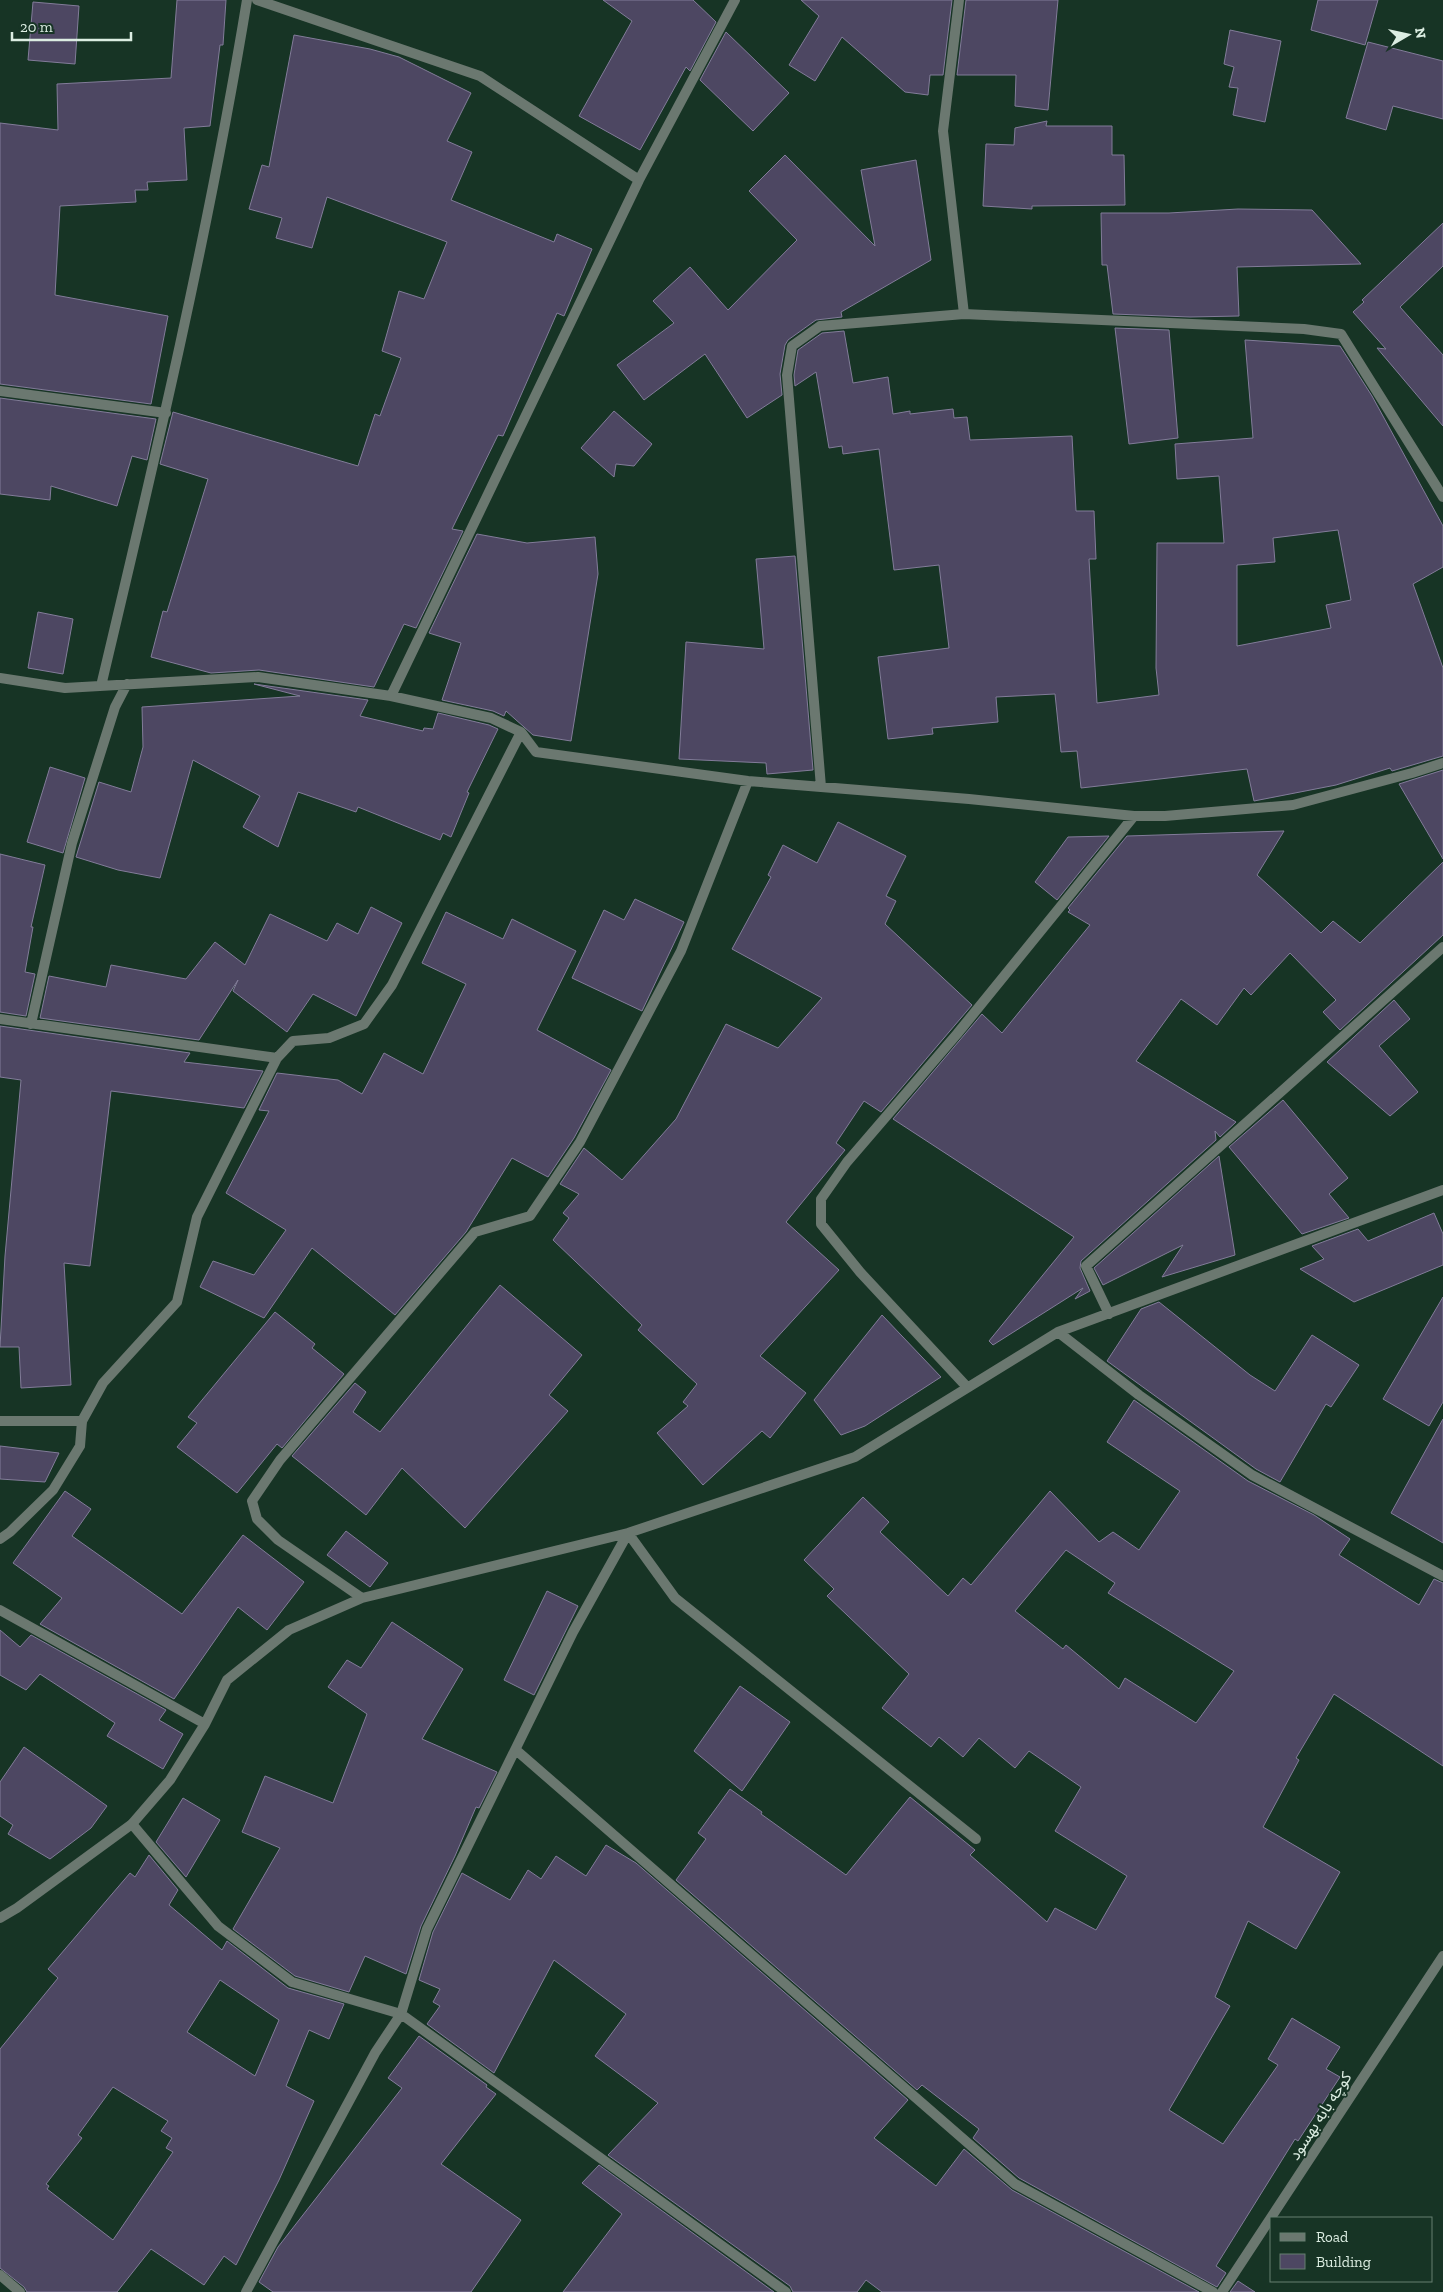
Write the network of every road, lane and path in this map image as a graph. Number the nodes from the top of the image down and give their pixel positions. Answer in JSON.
{"nodes":[{"id":1,"x":247,"y":0,"type":"edge"},
{"id":2,"x":257,"y":0,"type":"edge"},
{"id":3,"x":735,"y":0,"type":"edge"},
{"id":4,"x":959,"y":0,"type":"edge"},
{"id":5,"x":638,"y":180,"type":"junction"},
{"id":6,"x":964,"y":314,"type":"junction"},
{"id":7,"x":0,"y":391,"type":"edge"},
{"id":8,"x":166,"y":413,"type":"junction"},
{"id":9,"x":1443,"y":497,"type":"edge"},
{"id":10,"x":0,"y":678,"type":"edge"},
{"id":11,"x":127,"y":684,"type":"junction"},
{"id":12,"x":101,"y":686,"type":"junction"},
{"id":13,"x":390,"y":696,"type":"junction"},
{"id":14,"x":522,"y":732,"type":"junction"},
{"id":15,"x":1443,"y":763,"type":"edge"},
{"id":16,"x":748,"y":781,"type":"junction"},
{"id":17,"x":821,"y":787,"type":"junction"},
{"id":18,"x":1134,"y":816,"type":"junction"},
{"id":19,"x":1443,"y":947,"type":"edge"},
{"id":20,"x":0,"y":1019,"type":"edge"},
{"id":21,"x":31,"y":1024,"type":"junction"},
{"id":22,"x":277,"y":1058,"type":"junction"},
{"id":23,"x":1443,"y":1190,"type":"edge"},
{"id":24,"x":1109,"y":1314,"type":"junction"},
{"id":25,"x":1058,"y":1332,"type":"junction"},
{"id":26,"x":967,"y":1387,"type":"junction"},
{"id":27,"x":0,"y":1421,"type":"edge"},
{"id":28,"x":82,"y":1421,"type":"junction"},
{"id":29,"x":628,"y":1533,"type":"junction"},
{"id":30,"x":0,"y":1539,"type":"edge"},
{"id":31,"x":1443,"y":1576,"type":"edge"},
{"id":32,"x":362,"y":1598,"type":"junction"},
{"id":33,"x":0,"y":1610,"type":"edge"},
{"id":34,"x":205,"y":1724,"type":"junction"},
{"id":35,"x":516,"y":1750,"type":"junction"},
{"id":36,"x":132,"y":1824,"type":"junction"},
{"id":37,"x":976,"y":1839,"type":"dead end"},
{"id":38,"x":0,"y":1918,"type":"edge"},
{"id":39,"x":1443,"y":1956,"type":"edge"},
{"id":40,"x":402,"y":2014,"type":"junction"},
{"id":41,"x":1271,"y":2217,"type":"edge"},
{"id":42,"x":1270,"y":2219,"type":"edge"},
{"id":43,"x":0,"y":2276,"type":"edge"},
{"id":44,"x":251,"y":2290,"type":"edge"},
{"id":45,"x":20,"y":2292,"type":"edge"},
{"id":46,"x":786,"y":2292,"type":"edge"},
{"id":47,"x":1213,"y":2292,"type":"edge"},
{"id":48,"x":1222,"y":2292,"type":"edge"}],
"edges":[{"from":1,"to":8,"type":"street"},
{"from":2,"to":5,"type":"street"},
{"from":3,"to":5,"type":"street"},
{"from":4,"to":6,"type":"street"},
{"from":5,"to":13,"type":"street"},
{"from":6,"to":9,"type":"street"},
{"from":6,"to":17,"type":"street"},
{"from":7,"to":8,"type":"street"},
{"from":8,"to":12,"type":"street"},
{"from":10,"to":12,"type":"street"},
{"from":11,"to":12,"type":"street"},
{"from":11,"to":13,"type":"street"},
{"from":11,"to":21,"type":"street"},
{"from":13,"to":14,"type":"street"},
{"from":14,"to":16,"type":"street"},
{"from":14,"to":22,"type":"street"},
{"from":15,"to":18,"type":"street"},
{"from":16,"to":17,"type":"street"},
{"from":16,"to":32,"type":"street"},
{"from":17,"to":18,"type":"street"},
{"from":18,"to":26,"type":"street"},
{"from":19,"to":24,"type":"street"},
{"from":20,"to":21,"type":"street"},
{"from":21,"to":22,"type":"street"},
{"from":22,"to":28,"type":"street"},
{"from":23,"to":24,"type":"street"},
{"from":24,"to":25,"type":"street"},
{"from":25,"to":26,"type":"street"},
{"from":25,"to":31,"type":"street"},
{"from":26,"to":29,"type":"street"},
{"from":27,"to":28,"type":"street"},
{"from":28,"to":30,"type":"street"},
{"from":29,"to":32,"type":"street"},
{"from":29,"to":35,"type":"street"},
{"from":29,"to":37,"type":"street"},
{"from":32,"to":34,"type":"street"},
{"from":33,"to":34,"type":"street"},
{"from":34,"to":36,"type":"street"},
{"from":35,"to":40,"type":"street"},
{"from":35,"to":47,"type":"street"},
{"from":36,"to":38,"type":"street"},
{"from":36,"to":40,"type":"street"},
{"from":39,"to":41,"type":"street","name":"کوچه بابه بهسود"},
{"from":40,"to":44,"type":"street"},
{"from":40,"to":46,"type":"street"},
{"from":42,"to":48,"type":"street","name":"کوچه بابه بهسود"},
{"from":43,"to":45,"type":"street"}]}
